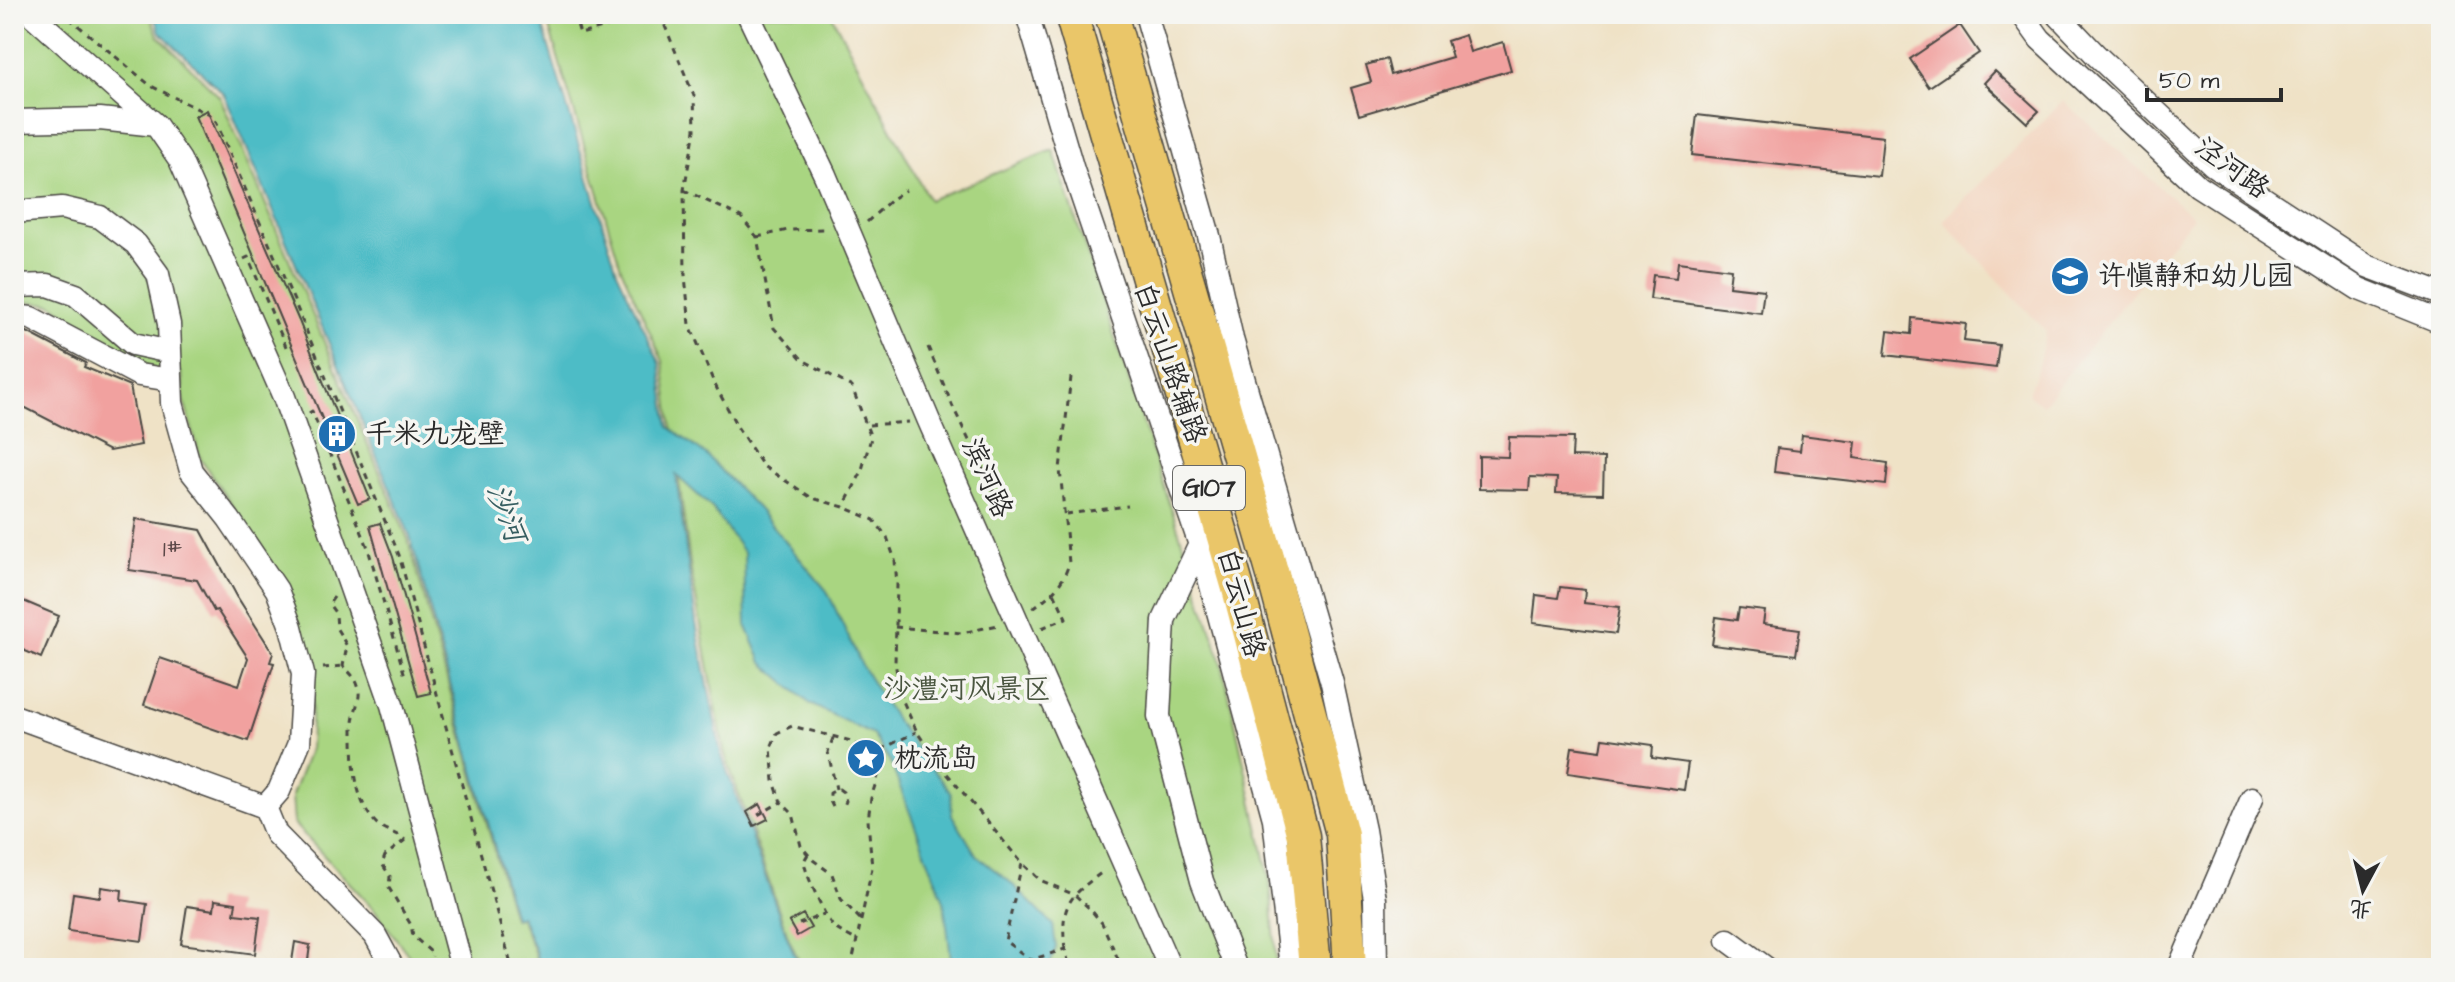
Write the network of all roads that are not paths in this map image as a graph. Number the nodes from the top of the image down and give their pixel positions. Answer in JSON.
{"nodes":[{"id":1,"x":31,"y":14,"type":"edge"},
{"id":2,"x":748,"y":14,"type":"edge"},
{"id":3,"x":1027,"y":14,"type":"edge"},
{"id":4,"x":1071,"y":14,"type":"edge"},
{"id":5,"x":1111,"y":14,"type":"edge"},
{"id":6,"x":1146,"y":14,"type":"edge"},
{"id":7,"x":2022,"y":14,"type":"edge"},
{"id":8,"x":2057,"y":14,"type":"edge"},
{"id":9,"x":112,"y":86,"type":"junction"},
{"id":10,"x":100,"y":119,"type":"junction"},
{"id":11,"x":14,"y":121,"type":"edge"},
{"id":12,"x":156,"y":125,"type":"junction"},
{"id":13,"x":14,"y":212,"type":"edge"},
{"id":14,"x":14,"y":286,"type":"edge"},
{"id":15,"x":2441,"y":294,"type":"edge"},
{"id":16,"x":14,"y":316,"type":"edge"},
{"id":17,"x":2441,"y":322,"type":"edge"},
{"id":18,"x":170,"y":352,"type":"junction"},
{"id":19,"x":171,"y":380,"type":"junction"},
{"id":20,"x":1216,"y":512,"type":"junction"},
{"id":21,"x":1200,"y":545,"type":"junction"},
{"id":22,"x":14,"y":716,"type":"edge"},
{"id":23,"x":2252,"y":798,"type":"dead end"},
{"id":24,"x":265,"y":807,"type":"junction"},
{"id":25,"x":1728,"y":940,"type":"dead end"},
{"id":26,"x":393,"y":968,"type":"edge"},
{"id":27,"x":462,"y":968,"type":"edge"},
{"id":28,"x":1170,"y":968,"type":"edge"},
{"id":29,"x":1236,"y":968,"type":"edge"},
{"id":30,"x":1291,"y":968,"type":"edge"},
{"id":31,"x":1315,"y":968,"type":"edge"},
{"id":32,"x":1350,"y":968,"type":"edge"},
{"id":33,"x":1376,"y":968,"type":"edge"},
{"id":34,"x":1766,"y":968,"type":"edge"},
{"id":35,"x":2179,"y":968,"type":"edge"}],
"edges":[{"from":1,"to":9,"type":"street"},
{"from":2,"to":28,"type":"street","name":"滨河路"},
{"from":3,"to":21,"type":"street","name":"白云山路辅路"},
{"from":4,"to":20,"type":"highway","name":"白云山路","number":"G107"},
{"from":5,"to":32,"type":"highway","name":"白云山路","number":"G107"},
{"from":6,"to":33,"type":"street"},
{"from":7,"to":17,"type":"street","name":"泾河路"},
{"from":8,"to":15,"type":"street","name":"泾河路"},
{"from":9,"to":10,"type":"street"},
{"from":9,"to":12,"type":"street"},
{"from":10,"to":11,"type":"street"},
{"from":10,"to":12,"type":"street"},
{"from":12,"to":27,"type":"street"},
{"from":13,"to":18,"type":"street"},
{"from":14,"to":18,"type":"street"},
{"from":16,"to":19,"type":"street"},
{"from":18,"to":19,"type":"street"},
{"from":19,"to":24,"type":"street"},
{"from":20,"to":21,"type":"street"},
{"from":20,"to":31,"type":"highway","name":"白云山路","number":"G107"},
{"from":21,"to":29,"type":"street"},
{"from":21,"to":30,"type":"street","name":"白云山路辅路"},
{"from":22,"to":24,"type":"street"},
{"from":23,"to":35,"type":"street"},
{"from":24,"to":26,"type":"street"},
{"from":25,"to":34,"type":"street"}]}
